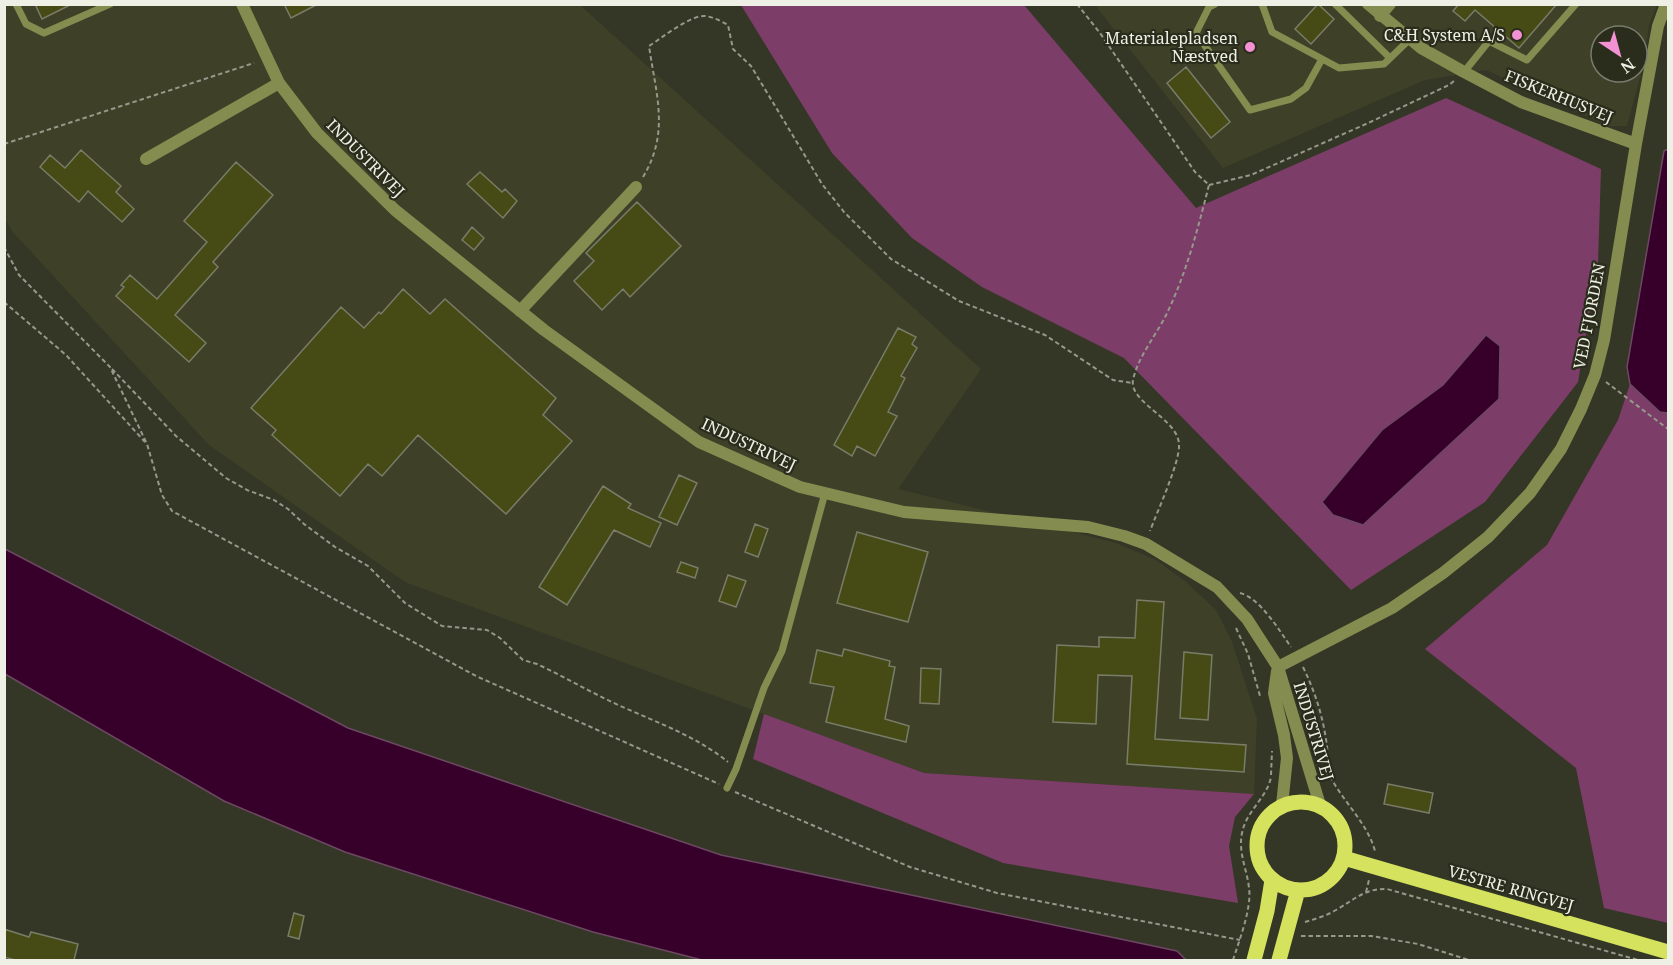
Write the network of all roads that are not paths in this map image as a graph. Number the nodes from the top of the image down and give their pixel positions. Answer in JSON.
{"nodes":[{"id":1,"x":16,"y":4,"type":"edge"},
{"id":2,"x":110,"y":4,"type":"edge"},
{"id":3,"x":242,"y":4,"type":"edge"},
{"id":4,"x":1215,"y":4,"type":"edge"},
{"id":5,"x":1262,"y":4,"type":"edge"},
{"id":6,"x":1335,"y":4,"type":"edge"},
{"id":7,"x":1368,"y":4,"type":"edge"},
{"id":8,"x":1390,"y":4,"type":"edge"},
{"id":9,"x":1576,"y":4,"type":"edge"},
{"id":10,"x":1666,"y":4,"type":"edge"},
{"id":11,"x":1380,"y":16,"type":"junction"},
{"id":12,"x":1410,"y":39,"type":"junction"},
{"id":13,"x":1322,"y":58,"type":"junction"},
{"id":14,"x":1390,"y":58,"type":"junction"},
{"id":15,"x":1464,"y":72,"type":"junction"},
{"id":16,"x":279,"y":83,"type":"junction"},
{"id":17,"x":1636,"y":144,"type":"junction"},
{"id":18,"x":146,"y":159,"type":"dead end"},
{"id":19,"x":636,"y":187,"type":"road end"},
{"id":20,"x":520,"y":310,"type":"junction"},
{"id":21,"x":825,"y":493,"type":"junction"},
{"id":22,"x":1278,"y":667,"type":"junction"},
{"id":23,"x":727,"y":788,"type":"road end"},
{"id":24,"x":1282,"y":805,"type":"junction"},
{"id":25,"x":1320,"y":805,"type":"junction"},
{"id":26,"x":1344,"y":858,"type":"junction"},
{"id":27,"x":1272,"y":880,"type":"junction"},
{"id":28,"x":1298,"y":890,"type":"junction"},
{"id":29,"x":1668,"y":952,"type":"edge"},
{"id":30,"x":1254,"y":960,"type":"edge"},
{"id":31,"x":1279,"y":960,"type":"edge"}],
"edges":[{"from":1,"to":2,"type":"lane"},
{"from":3,"to":16,"type":"street","name":"INDUSTRIVEJ"},
{"from":4,"to":13,"type":"lane"},
{"from":5,"to":13,"type":"lane"},
{"from":6,"to":14,"type":"lane"},
{"from":7,"to":11,"type":"street","name":"FISKERHUSVEJ"},
{"from":8,"to":11,"type":"street"},
{"from":9,"to":15,"type":"lane"},
{"from":10,"to":17,"type":"street","name":"VED FJORDEN"},
{"from":11,"to":12,"type":"street","name":"FISKERHUSVEJ"},
{"from":12,"to":14,"type":"lane"},
{"from":12,"to":15,"type":"street","name":"FISKERHUSVEJ"},
{"from":13,"to":14,"type":"lane"},
{"from":15,"to":17,"type":"street","name":"FISKERHUSVEJ"},
{"from":16,"to":18,"type":"street"},
{"from":16,"to":20,"type":"street","name":"INDUSTRIVEJ"},
{"from":17,"to":22,"type":"street","name":"VED FJORDEN"},
{"from":19,"to":20,"type":"street"},
{"from":20,"to":21,"type":"street","name":"INDUSTRIVEJ"},
{"from":21,"to":22,"type":"street","name":"INDUSTRIVEJ"},
{"from":21,"to":23,"type":"lane"},
{"from":22,"to":24,"type":"street","name":"INDUSTRIVEJ"},
{"from":22,"to":25,"type":"street","name":"INDUSTRIVEJ"},
{"from":24,"to":25,"type":"main road"},
{"from":24,"to":27,"type":"main road"},
{"from":25,"to":26,"type":"main road"},
{"from":26,"to":28,"type":"main road"},
{"from":26,"to":29,"type":"main road","name":"VESTRE RINGVEJ"},
{"from":27,"to":28,"type":"main road"},
{"from":27,"to":30,"type":"main road"},
{"from":28,"to":31,"type":"main road"}]}
